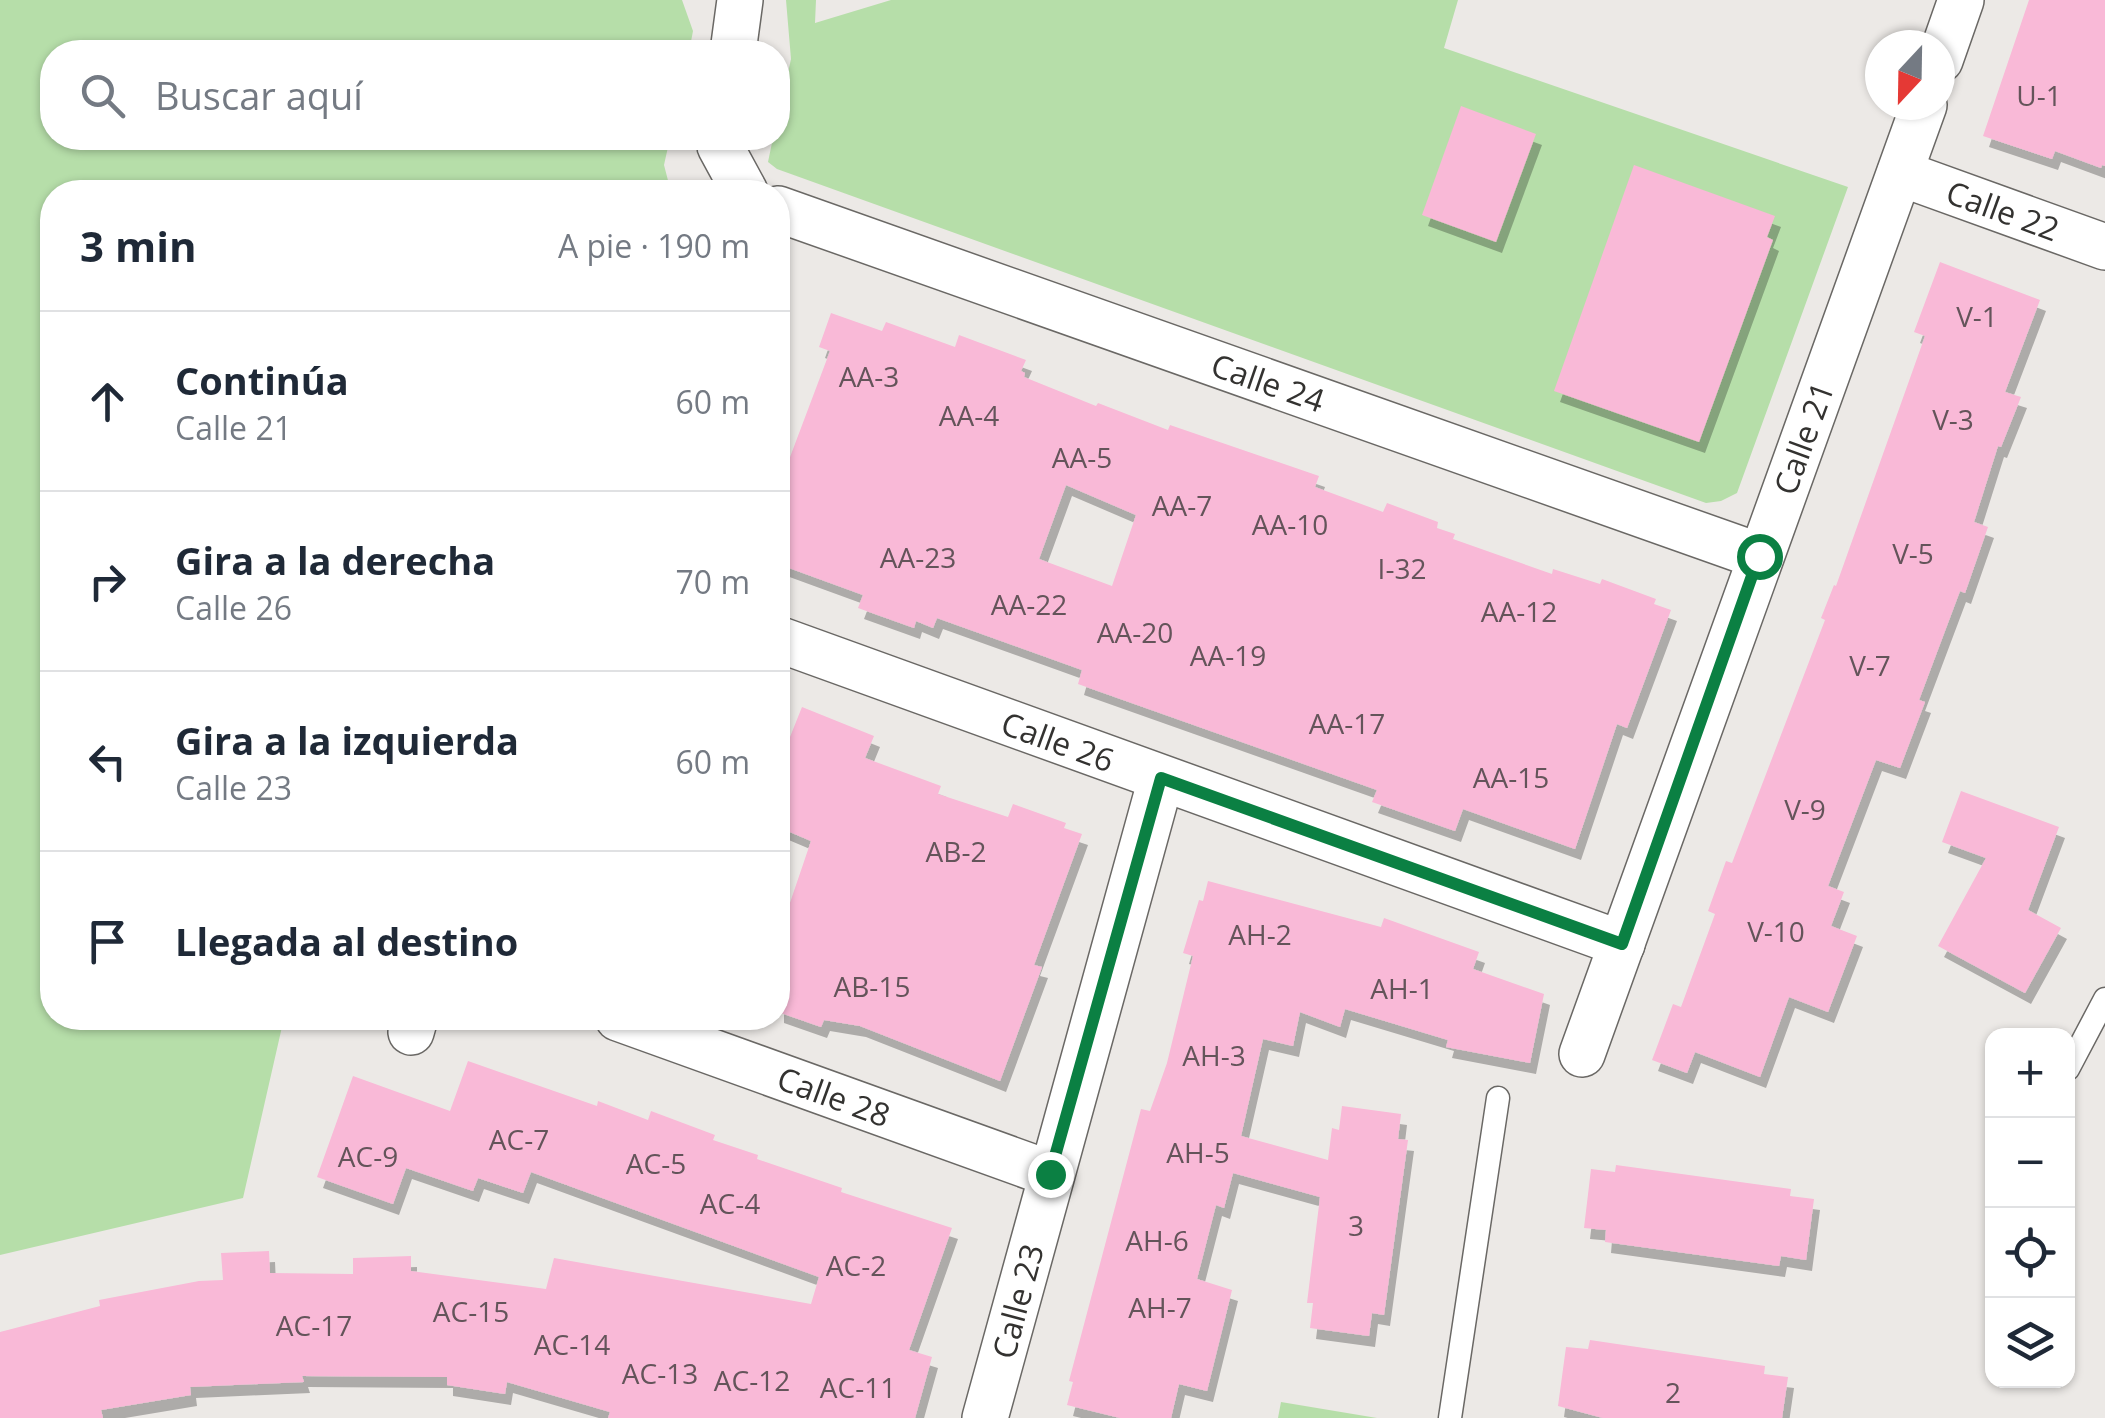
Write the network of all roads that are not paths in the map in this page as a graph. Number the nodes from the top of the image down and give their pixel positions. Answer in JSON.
{"nodes":[{"id":1,"x":740,"y":0,"type":"edge"},
{"id":2,"x":1961,"y":0,"type":"edge"},
{"id":3,"x":1950,"y":30,"type":"edge"},
{"id":4,"x":735,"y":40,"type":"edge"},
{"id":5,"x":1919,"y":120,"type":"edge"},
{"id":6,"x":725,"y":150,"type":"edge"},
{"id":7,"x":1900,"y":174,"type":"junction"},
{"id":8,"x":739,"y":180,"type":"edge"},
{"id":9,"x":790,"y":213,"type":"edge"},
{"id":10,"x":2105,"y":247,"type":"edge"},
{"id":11,"x":1759,"y":556,"type":"junction"},
{"id":12,"x":790,"y":643,"type":"edge"},
{"id":13,"x":1161,"y":778,"type":"junction"},
{"id":14,"x":1622,"y":944,"type":"junction"},
{"id":15,"x":2105,"y":999,"type":"edge"},
{"id":16,"x":651,"y":1030,"type":"edge"},
{"id":17,"x":1582,"y":1054,"type":"dead end"},
{"id":18,"x":2075,"y":1057,"type":"edge"},
{"id":19,"x":1498,"y":1098,"type":"dead end"},
{"id":20,"x":1050,"y":1174,"type":"junction"},
{"id":21,"x":985,"y":1418,"type":"edge"},
{"id":22,"x":1450,"y":1418,"type":"edge"}],
"edges":[{"from":1,"to":4,"type":"street"},
{"from":2,"to":3,"type":"street"},
{"from":5,"to":7,"type":"street","name":"Calle 21"},
{"from":6,"to":8,"type":"street"},
{"from":7,"to":10,"type":"street","name":"Calle 22"},
{"from":7,"to":11,"type":"street","name":"Calle 21"},
{"from":9,"to":11,"type":"street","name":"Calle 24"},
{"from":11,"to":14,"type":"street","name":"Calle 21"},
{"from":12,"to":13,"type":"street","name":"Calle 26"},
{"from":13,"to":14,"type":"street","name":"Calle 26"},
{"from":13,"to":20,"type":"street","name":"Calle 23"},
{"from":14,"to":17,"type":"street","name":"Calle 21"},
{"from":15,"to":18,"type":"lane"},
{"from":16,"to":20,"type":"street","name":"Calle 28"},
{"from":19,"to":22,"type":"lane"},
{"from":20,"to":21,"type":"street","name":"Calle 23"}]}
